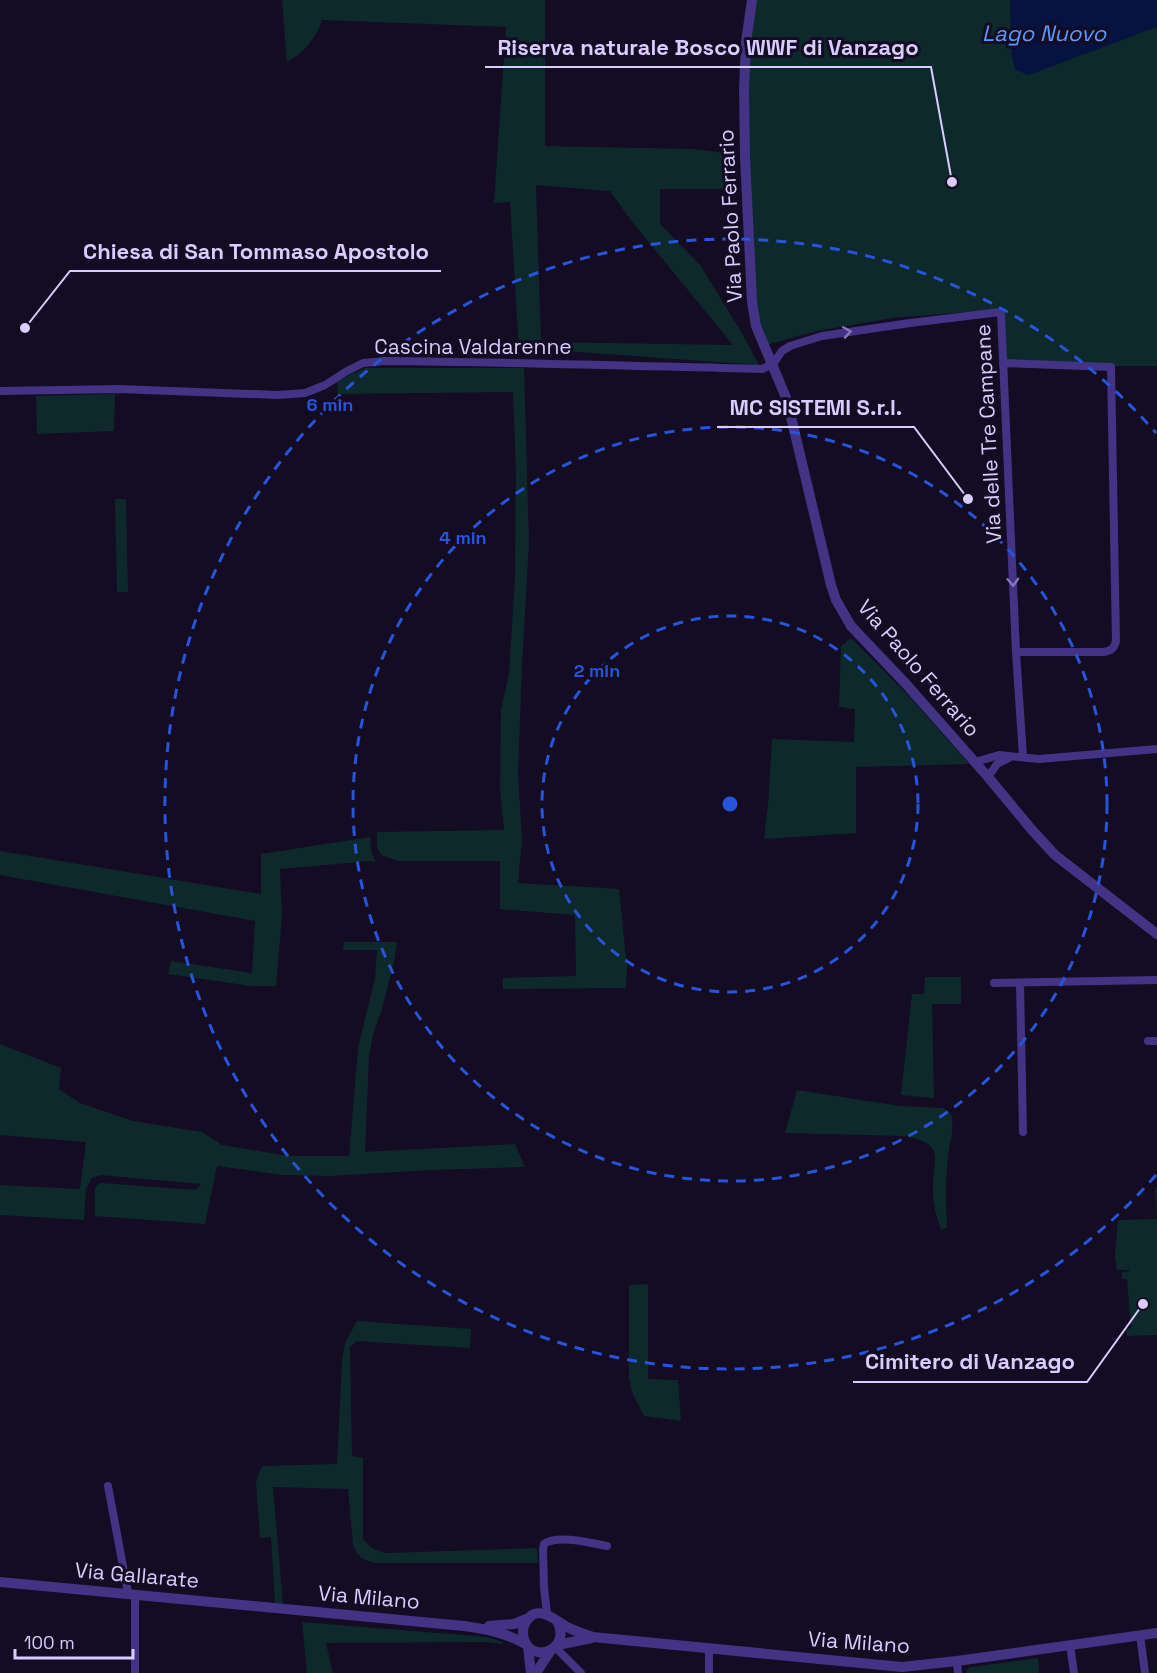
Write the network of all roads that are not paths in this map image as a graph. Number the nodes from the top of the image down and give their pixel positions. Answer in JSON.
{"nodes":[{"id":1,"x":752,"y":0,"type":"edge"},
{"id":2,"x":1003,"y":363,"type":"junction"},
{"id":3,"x":773,"y":364,"type":"junction"},
{"id":4,"x":0,"y":391,"type":"edge"},
{"id":5,"x":1016,"y":652,"type":"junction"},
{"id":6,"x":1157,"y":749,"type":"edge"},
{"id":7,"x":1010,"y":757,"type":"junction"},
{"id":8,"x":1023,"y":757,"type":"junction"},
{"id":9,"x":975,"y":762,"type":"junction"},
{"id":10,"x":988,"y":777,"type":"junction"},
{"id":11,"x":1157,"y":934,"type":"edge"},
{"id":12,"x":1157,"y":980,"type":"edge"},
{"id":13,"x":1020,"y":982,"type":"junction"},
{"id":14,"x":994,"y":983,"type":"dead end"},
{"id":15,"x":1023,"y":1132,"type":"dead end"},
{"id":16,"x":108,"y":1486,"type":"dead end"},
{"id":17,"x":607,"y":1546,"type":"dead end"},
{"id":18,"x":0,"y":1582,"type":"edge"},
{"id":19,"x":131,"y":1593,"type":"junction"},
{"id":20,"x":270,"y":1607,"type":"joint"},
{"id":21,"x":547,"y":1614,"type":"junction"},
{"id":22,"x":529,"y":1618,"type":"junction"},
{"id":23,"x":557,"y":1621,"type":"junction"},
{"id":24,"x":464,"y":1626,"type":"junction"},
{"id":25,"x":1157,"y":1633,"type":"edge"},
{"id":26,"x":1140,"y":1635,"type":"junction"},
{"id":27,"x":593,"y":1637,"type":"junction"},
{"id":28,"x":1070,"y":1645,"type":"junction"},
{"id":29,"x":528,"y":1646,"type":"junction"},
{"id":30,"x":555,"y":1647,"type":"junction"},
{"id":31,"x":709,"y":1648,"type":"junction"},
{"id":32,"x":957,"y":1661,"type":"junction"},
{"id":33,"x":135,"y":1673,"type":"edge"},
{"id":34,"x":531,"y":1673,"type":"edge"},
{"id":35,"x":536,"y":1673,"type":"edge"},
{"id":36,"x":581,"y":1673,"type":"edge"},
{"id":37,"x":709,"y":1673,"type":"edge"},
{"id":38,"x":958,"y":1673,"type":"edge"},
{"id":39,"x":1074,"y":1673,"type":"edge"},
{"id":40,"x":1145,"y":1673,"type":"edge"}],
"edges":[{"from":1,"to":3,"type":"street","name":"Via Paolo Ferrario"},
{"from":3,"to":2,"type":"street","name":"Via delle Tre Campane","one_way":true},
{"from":2,"to":5,"type":"street","name":"Via delle Tre Campane","one_way":true},
{"from":2,"to":5,"type":"street"},
{"from":3,"to":4,"type":"street","name":"Cascina Valdarenne"},
{"from":3,"to":9,"type":"street","name":"Via Paolo Ferrario"},
{"from":5,"to":8,"type":"street","name":"Via delle Tre Campane"},
{"from":6,"to":8,"type":"street"},
{"from":7,"to":8,"type":"street"},
{"from":7,"to":9,"type":"street"},
{"from":7,"to":10,"type":"street"},
{"from":9,"to":10,"type":"street","name":"Via Paolo Ferrario"},
{"from":10,"to":11,"type":"street","name":"Via Paolo Ferrario"},
{"from":12,"to":13,"type":"street"},
{"from":13,"to":14,"type":"street"},
{"from":13,"to":15,"type":"street"},
{"from":16,"to":19,"type":"street"},
{"from":17,"to":21,"type":"street"},
{"from":18,"to":19,"type":"street","name":"Via Gallarate"},
{"from":19,"to":20,"type":"street","name":"Via Gallarate"},
{"from":19,"to":33,"type":"street"},
{"from":20,"to":24,"type":"street","name":"Via Milano"},
{"from":21,"to":22,"type":"street"},
{"from":21,"to":23,"type":"street"},
{"from":22,"to":24,"type":"street","name":"Via Milano"},
{"from":22,"to":29,"type":"street"},
{"from":23,"to":27,"type":"street","name":"Via Milano"},
{"from":23,"to":30,"type":"street"},
{"from":24,"to":29,"type":"street","name":"Via Milano"},
{"from":25,"to":26,"type":"street","name":"Via Milano"},
{"from":26,"to":28,"type":"street","name":"Via Milano"},
{"from":26,"to":40,"type":"street"},
{"from":27,"to":30,"type":"street","name":"Via Milano"},
{"from":27,"to":31,"type":"street","name":"Via Milano"},
{"from":28,"to":32,"type":"street","name":"Via Milano"},
{"from":28,"to":39,"type":"street"},
{"from":29,"to":30,"type":"street"},
{"from":29,"to":34,"type":"street"},
{"from":30,"to":35,"type":"street"},
{"from":30,"to":36,"type":"street"},
{"from":31,"to":32,"type":"street","name":"Via Milano"},
{"from":31,"to":37,"type":"street"},
{"from":32,"to":38,"type":"street"}]}
